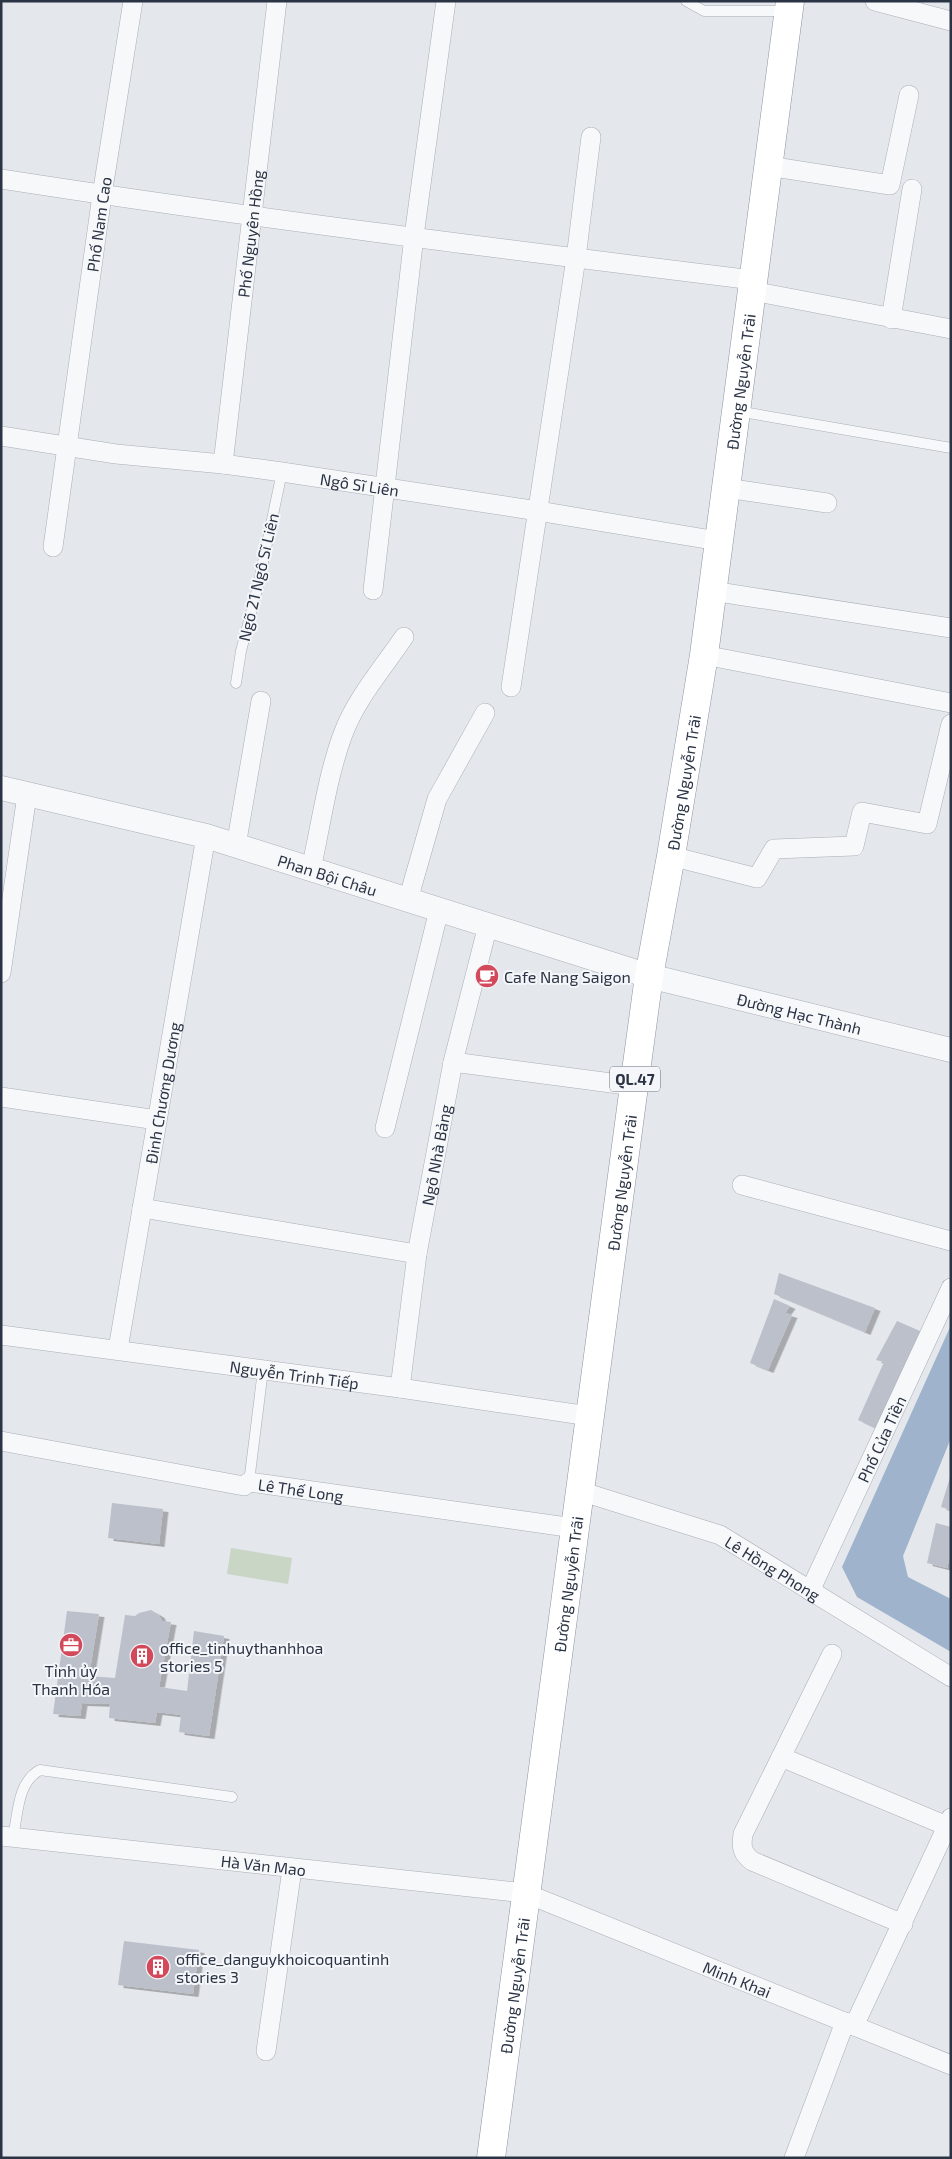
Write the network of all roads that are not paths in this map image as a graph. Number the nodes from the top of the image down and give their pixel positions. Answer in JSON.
{"nodes":[{"id":1,"x":133,"y":1,"type":"edge"},
{"id":2,"x":276,"y":1,"type":"edge"},
{"id":3,"x":446,"y":1,"type":"edge"},
{"id":4,"x":686,"y":1,"type":"edge"},
{"id":5,"x":875,"y":1,"type":"edge"},
{"id":6,"x":790,"y":6,"type":"edge"},
{"id":7,"x":951,"y":22,"type":"edge"},
{"id":8,"x":908,"y":95,"type":"dead end"},
{"id":9,"x":591,"y":137,"type":"dead end"},
{"id":10,"x":768,"y":166,"type":"junction"},
{"id":11,"x":1,"y":179,"type":"edge"},
{"id":12,"x":912,"y":188,"type":"dead end"},
{"id":13,"x":102,"y":194,"type":"junction"},
{"id":14,"x":253,"y":214,"type":"junction"},
{"id":15,"x":414,"y":236,"type":"junction"},
{"id":16,"x":576,"y":258,"type":"junction"},
{"id":17,"x":752,"y":285,"type":"junction"},
{"id":18,"x":891,"y":319,"type":"junction"},
{"id":19,"x":951,"y":329,"type":"edge"},
{"id":20,"x":736,"y":411,"type":"junction"},
{"id":21,"x":1,"y":436,"type":"edge"},
{"id":22,"x":66,"y":447,"type":"junction"},
{"id":23,"x":951,"y":448,"type":"edge"},
{"id":24,"x":223,"y":464,"type":"junction"},
{"id":25,"x":282,"y":472,"type":"junction"},
{"id":26,"x":384,"y":488,"type":"junction"},
{"id":27,"x":726,"y":488,"type":"junction"},
{"id":28,"x":826,"y":503,"type":"dead end"},
{"id":29,"x":538,"y":511,"type":"junction"},
{"id":30,"x":718,"y":541,"type":"junction"},
{"id":31,"x":53,"y":547,"type":"dead end"},
{"id":32,"x":373,"y":590,"type":"dead end"},
{"id":33,"x":712,"y":591,"type":"junction"},
{"id":34,"x":951,"y":628,"type":"edge"},
{"id":35,"x":404,"y":637,"type":"dead end"},
{"id":36,"x":704,"y":655,"type":"junction"},
{"id":37,"x":236,"y":683,"type":"dead end"},
{"id":38,"x":511,"y":687,"type":"dead end"},
{"id":39,"x":261,"y":701,"type":"dead end"},
{"id":40,"x":951,"y":703,"type":"edge"},
{"id":41,"x":485,"y":713,"type":"dead end"},
{"id":42,"x":951,"y":724,"type":"edge"},
{"id":43,"x":1,"y":788,"type":"edge"},
{"id":44,"x":27,"y":795,"type":"junction"},
{"id":45,"x":206,"y":836,"type":"junction"},
{"id":46,"x":236,"y":846,"type":"junction"},
{"id":47,"x":671,"y":856,"type":"junction"},
{"id":48,"x":311,"y":869,"type":"junction"},
{"id":49,"x":408,"y":900,"type":"junction"},
{"id":50,"x":439,"y":910,"type":"junction"},
{"id":51,"x":488,"y":925,"type":"junction"},
{"id":52,"x":1,"y":973,"type":"edge"},
{"id":53,"x":649,"y":976,"type":"junction"},
{"id":54,"x":951,"y":1050,"type":"edge"},
{"id":55,"x":453,"y":1062,"type":"junction"},
{"id":56,"x":634,"y":1086,"type":"junction"},
{"id":57,"x":1,"y":1097,"type":"edge"},
{"id":58,"x":157,"y":1120,"type":"junction"},
{"id":59,"x":385,"y":1128,"type":"dead end"},
{"id":60,"x":742,"y":1185,"type":"dead end"},
{"id":61,"x":142,"y":1208,"type":"junction"},
{"id":62,"x":951,"y":1241,"type":"edge"},
{"id":63,"x":417,"y":1254,"type":"junction"},
{"id":64,"x":951,"y":1288,"type":"edge"},
{"id":65,"x":1,"y":1335,"type":"edge"},
{"id":66,"x":118,"y":1349,"type":"junction"},
{"id":67,"x":263,"y":1370,"type":"junction"},
{"id":68,"x":400,"y":1388,"type":"junction"},
{"id":69,"x":589,"y":1416,"type":"junction"},
{"id":70,"x":1,"y":1441,"type":"edge"},
{"id":71,"x":249,"y":1482,"type":"junction"},
{"id":72,"x":580,"y":1491,"type":"junction"},
{"id":73,"x":574,"y":1528,"type":"junction"},
{"id":74,"x":810,"y":1591,"type":"junction"},
{"id":75,"x":832,"y":1654,"type":"dead end"},
{"id":76,"x":951,"y":1677,"type":"edge"},
{"id":77,"x":781,"y":1757,"type":"junction"},
{"id":78,"x":232,"y":1797,"type":"dead end"},
{"id":79,"x":949,"y":1822,"type":"edge"},
{"id":80,"x":7,"y":1837,"type":"edge"},
{"id":81,"x":292,"y":1869,"type":"junction"},
{"id":82,"x":524,"y":1893,"type":"junction"},
{"id":83,"x":903,"y":1924,"type":"junction"},
{"id":84,"x":850,"y":2024,"type":"junction"},
{"id":85,"x":266,"y":2051,"type":"dead end"},
{"id":86,"x":951,"y":2065,"type":"edge"},
{"id":87,"x":490,"y":2158,"type":"edge"},
{"id":88,"x":794,"y":2158,"type":"edge"}],
"edges":[{"from":1,"to":13,"type":"street","name":"Phố Nam Cao"},
{"from":2,"to":14,"type":"street","name":"Phố Nguyên Hồng"},
{"from":3,"to":15,"type":"street"},
{"from":4,"to":6,"type":"lane"},
{"from":5,"to":7,"type":"street"},
{"from":6,"to":10,"type":"highway","name":"Đường Nguyễn Trãi","number":"QL.47"},
{"from":8,"to":10,"type":"street"},
{"from":9,"to":16,"type":"street"},
{"from":10,"to":17,"type":"highway","name":"Đường Nguyễn Trãi","number":"QL.47"},
{"from":11,"to":13,"type":"street"},
{"from":12,"to":18,"type":"street"},
{"from":13,"to":14,"type":"street"},
{"from":13,"to":22,"type":"street","name":"Phố Nam Cao"},
{"from":14,"to":15,"type":"street"},
{"from":14,"to":24,"type":"street","name":"Phố Nguyên Hồng"},
{"from":15,"to":16,"type":"street"},
{"from":15,"to":26,"type":"street"},
{"from":16,"to":17,"type":"street"},
{"from":16,"to":29,"type":"street"},
{"from":17,"to":18,"type":"street"},
{"from":17,"to":20,"type":"highway","name":"Đường Nguyễn Trãi","number":"QL.47"},
{"from":18,"to":19,"type":"street"},
{"from":20,"to":23,"type":"lane"},
{"from":20,"to":27,"type":"highway","name":"Đường Nguyễn Trãi","number":"QL.47"},
{"from":21,"to":22,"type":"street","name":"Ngô Sĩ Liên"},
{"from":22,"to":24,"type":"street","name":"Ngô Sĩ Liên"},
{"from":22,"to":31,"type":"street","name":"Phố Nam Cao"},
{"from":24,"to":25,"type":"street","name":"Ngô Sĩ Liên"},
{"from":25,"to":26,"type":"street","name":"Ngô Sĩ Liên"},
{"from":25,"to":37,"type":"lane","name":"Ngõ 21 Ngô Sĩ Liên"},
{"from":26,"to":29,"type":"street","name":"Ngô Sĩ Liên"},
{"from":26,"to":32,"type":"street"},
{"from":27,"to":28,"type":"street"},
{"from":27,"to":30,"type":"highway","name":"Đường Nguyễn Trãi","number":"QL.47"},
{"from":29,"to":30,"type":"street","name":"Ngô Sĩ Liên"},
{"from":29,"to":38,"type":"street"},
{"from":30,"to":33,"type":"highway","name":"Đường Nguyễn Trãi","number":"QL.47"},
{"from":33,"to":34,"type":"street"},
{"from":33,"to":36,"type":"highway","name":"Đường Nguyễn Trãi","number":"QL.47"},
{"from":35,"to":48,"type":"street"},
{"from":36,"to":40,"type":"street"},
{"from":36,"to":47,"type":"highway","name":"Đường Nguyễn Trãi","number":"QL.47"},
{"from":39,"to":46,"type":"street"},
{"from":41,"to":49,"type":"street"},
{"from":42,"to":47,"type":"street"},
{"from":43,"to":44,"type":"street","name":"Phan Bội Châu"},
{"from":44,"to":45,"type":"street","name":"Phan Bội Châu"},
{"from":44,"to":52,"type":"street"},
{"from":45,"to":46,"type":"street","name":"Phan Bội Châu"},
{"from":45,"to":58,"type":"street","name":"Đinh Chương Dương"},
{"from":46,"to":48,"type":"street","name":"Phan Bội Châu"},
{"from":47,"to":53,"type":"highway","name":"Đường Nguyễn Trãi","number":"QL.47"},
{"from":48,"to":49,"type":"street","name":"Phan Bội Châu"},
{"from":49,"to":50,"type":"street","name":"Phan Bội Châu"},
{"from":50,"to":51,"type":"street","name":"Phan Bội Châu"},
{"from":50,"to":59,"type":"street"},
{"from":51,"to":53,"type":"street","name":"Phan Bội Châu"},
{"from":51,"to":55,"type":"street","name":"Ngõ Nhà Bảng"},
{"from":53,"to":54,"type":"street","name":"Đường Hạc Thành"},
{"from":53,"to":56,"type":"highway","name":"Đường Nguyễn Trãi","number":"QL.47"},
{"from":55,"to":56,"type":"street"},
{"from":55,"to":63,"type":"street","name":"Ngõ Nhà Bảng"},
{"from":56,"to":69,"type":"highway","name":"Đường Nguyễn Trãi","number":"QL.47"},
{"from":57,"to":58,"type":"street"},
{"from":58,"to":61,"type":"street","name":"Đinh Chương Dương"},
{"from":60,"to":62,"type":"street"},
{"from":61,"to":63,"type":"street"},
{"from":61,"to":66,"type":"street","name":"Đinh Chương Dương"},
{"from":63,"to":68,"type":"street","name":"Ngõ Nhà Bảng"},
{"from":64,"to":74,"type":"street","name":"Phố Cửa Tiền"},
{"from":65,"to":66,"type":"street","name":"Nguyễn Trinh Tiếp"},
{"from":66,"to":67,"type":"street","name":"Nguyễn Trinh Tiếp"},
{"from":67,"to":68,"type":"street","name":"Nguyễn Trinh Tiếp"},
{"from":67,"to":71,"type":"lane"},
{"from":68,"to":69,"type":"street","name":"Nguyễn Trinh Tiếp"},
{"from":69,"to":72,"type":"highway","name":"Đường Nguyễn Trãi","number":"QL.47"},
{"from":70,"to":71,"type":"street","name":"Lê Thế Long"},
{"from":71,"to":73,"type":"street","name":"Lê Thế Long"},
{"from":72,"to":73,"type":"highway","name":"Đường Nguyễn Trãi","number":"QL.47"},
{"from":72,"to":74,"type":"street","name":"Lê Hồng Phong"},
{"from":73,"to":82,"type":"highway","name":"Đường Nguyễn Trãi","number":"QL.47"},
{"from":74,"to":76,"type":"street","name":"Lê Hồng Phong"},
{"from":75,"to":77,"type":"street"},
{"from":77,"to":79,"type":"street"},
{"from":77,"to":83,"type":"street"},
{"from":78,"to":80,"type":"lane"},
{"from":79,"to":83,"type":"street"},
{"from":80,"to":81,"type":"street","name":"Hà Văn Mao"},
{"from":81,"to":82,"type":"street","name":"Hà Văn Mao"},
{"from":81,"to":85,"type":"street"},
{"from":82,"to":84,"type":"street","name":"Minh Khai"},
{"from":82,"to":87,"type":"highway","name":"Đường Nguyễn Trãi","number":"QL.47"},
{"from":83,"to":84,"type":"street"},
{"from":84,"to":86,"type":"street","name":"Minh Khai"},
{"from":84,"to":88,"type":"street"}]}
